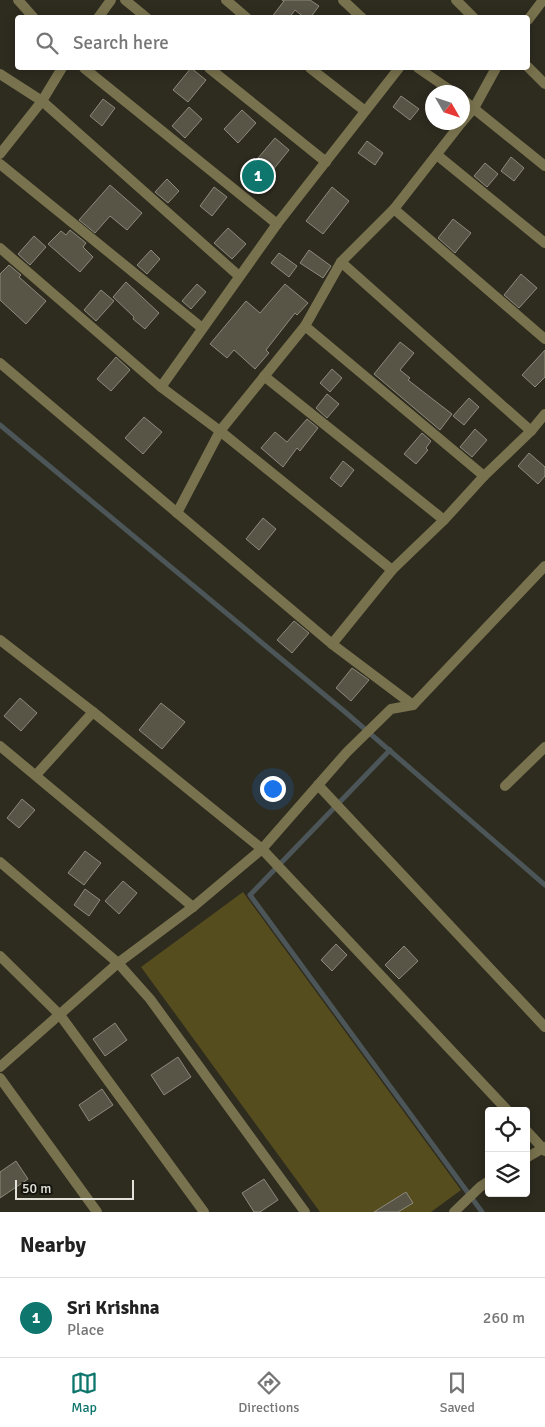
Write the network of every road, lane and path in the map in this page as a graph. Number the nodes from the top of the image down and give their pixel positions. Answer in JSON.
{"nodes":[{"id":1,"x":18,"y":0,"type":"edge"},
{"id":2,"x":111,"y":0,"type":"edge"},
{"id":3,"x":125,"y":0,"type":"edge"},
{"id":4,"x":226,"y":0,"type":"edge"},
{"id":5,"x":343,"y":0,"type":"edge"},
{"id":6,"x":456,"y":0,"type":"edge"},
{"id":7,"x":543,"y":0,"type":"edge"},
{"id":8,"x":31,"y":15,"type":"edge"},
{"id":9,"x":100,"y":15,"type":"edge"},
{"id":10,"x":143,"y":15,"type":"edge"},
{"id":11,"x":244,"y":15,"type":"edge"},
{"id":12,"x":359,"y":15,"type":"edge"},
{"id":13,"x":471,"y":15,"type":"edge"},
{"id":14,"x":530,"y":17,"type":"edge"},
{"id":15,"x":530,"y":69,"type":"edge"},
{"id":16,"x":61,"y":70,"type":"edge"},
{"id":17,"x":86,"y":70,"type":"edge"},
{"id":18,"x":211,"y":70,"type":"edge"},
{"id":19,"x":313,"y":70,"type":"edge"},
{"id":20,"x":397,"y":70,"type":"edge"},
{"id":21,"x":421,"y":70,"type":"edge"},
{"id":22,"x":495,"y":70,"type":"edge"},
{"id":23,"x":0,"y":74,"type":"edge"},
{"id":24,"x":545,"y":84,"type":"edge"},
{"id":25,"x":443,"y":85,"type":"edge"},
{"id":26,"x":42,"y":101,"type":"junction"},
{"id":27,"x":470,"y":105,"type":"edge"},
{"id":28,"x":474,"y":108,"type":"junction"},
{"id":29,"x":365,"y":111,"type":"junction"},
{"id":30,"x":470,"y":113,"type":"edge"},
{"id":31,"x":456,"y":130,"type":"edge"},
{"id":32,"x":0,"y":154,"type":"edge"},
{"id":33,"x":437,"y":154,"type":"junction"},
{"id":34,"x":326,"y":162,"type":"junction"},
{"id":35,"x":0,"y":164,"type":"edge"},
{"id":36,"x":545,"y":166,"type":"edge"},
{"id":37,"x":394,"y":209,"type":"junction"},
{"id":38,"x":277,"y":224,"type":"junction"},
{"id":39,"x":545,"y":243,"type":"edge"},
{"id":40,"x":0,"y":248,"type":"edge"},
{"id":41,"x":341,"y":262,"type":"junction"},
{"id":42,"x":239,"y":276,"type":"junction"},
{"id":43,"x":305,"y":326,"type":"junction"},
{"id":44,"x":202,"y":328,"type":"junction"},
{"id":45,"x":545,"y":339,"type":"edge"},
{"id":46,"x":0,"y":363,"type":"edge"},
{"id":47,"x":264,"y":376,"type":"junction"},
{"id":48,"x":161,"y":387,"type":"junction"},
{"id":49,"x":545,"y":414,"type":"edge"},
{"id":50,"x":220,"y":431,"type":"junction"},
{"id":51,"x":530,"y":431,"type":"junction"},
{"id":52,"x":484,"y":476,"type":"junction"},
{"id":53,"x":177,"y":513,"type":"junction"},
{"id":54,"x":444,"y":520,"type":"junction"},
{"id":55,"x":545,"y":566,"type":"edge"},
{"id":56,"x":392,"y":570,"type":"junction"},
{"id":57,"x":0,"y":640,"type":"edge"},
{"id":58,"x":332,"y":644,"type":"junction"},
{"id":59,"x":414,"y":705,"type":"junction"},
{"id":60,"x":93,"y":712,"type":"junction"},
{"id":61,"x":0,"y":746,"type":"edge"},
{"id":62,"x":545,"y":748,"type":"edge"},
{"id":63,"x":36,"y":776,"type":"junction"},
{"id":64,"x":318,"y":785,"type":"junction"},
{"id":65,"x":505,"y":786,"type":"dead end"},
{"id":66,"x":262,"y":849,"type":"junction"},
{"id":67,"x":0,"y":862,"type":"edge"},
{"id":68,"x":194,"y":907,"type":"junction"},
{"id":69,"x":0,"y":956,"type":"edge"},
{"id":70,"x":118,"y":963,"type":"junction"},
{"id":71,"x":60,"y":1015,"type":"junction"},
{"id":72,"x":545,"y":1027,"type":"edge"},
{"id":73,"x":0,"y":1067,"type":"edge"},
{"id":74,"x":0,"y":1078,"type":"edge"},
{"id":75,"x":504,"y":1107,"type":"edge"},
{"id":76,"x":530,"y":1134,"type":"edge"},
{"id":77,"x":544,"y":1148,"type":"edge"},
{"id":78,"x":530,"y":1156,"type":"edge"},
{"id":79,"x":485,"y":1184,"type":"edge"},
{"id":80,"x":96,"y":1212,"type":"edge"},
{"id":81,"x":204,"y":1212,"type":"edge"},
{"id":82,"x":305,"y":1212,"type":"edge"},
{"id":83,"x":454,"y":1212,"type":"edge"}],
"edges":[{"from":1,"to":8,"type":"street"},
{"from":2,"to":9,"type":"street"},
{"from":3,"to":10,"type":"street"},
{"from":4,"to":11,"type":"street"},
{"from":5,"to":12,"type":"street"},
{"from":6,"to":13,"type":"street"},
{"from":7,"to":14,"type":"street"},
{"from":15,"to":24,"type":"street"},
{"from":16,"to":26,"type":"street"},
{"from":17,"to":38,"type":"street"},
{"from":18,"to":34,"type":"street"},
{"from":19,"to":29,"type":"street"},
{"from":20,"to":29,"type":"street"},
{"from":21,"to":25,"type":"street"},
{"from":22,"to":28,"type":"street"},
{"from":23,"to":26,"type":"street"},
{"from":26,"to":32,"type":"street"},
{"from":26,"to":42,"type":"street"},
{"from":27,"to":28,"type":"street"},
{"from":28,"to":30,"type":"street"},
{"from":28,"to":36,"type":"street"},
{"from":29,"to":34,"type":"street"},
{"from":31,"to":33,"type":"street"},
{"from":33,"to":37,"type":"street"},
{"from":33,"to":39,"type":"street"},
{"from":34,"to":38,"type":"street"},
{"from":35,"to":44,"type":"street"},
{"from":37,"to":41,"type":"street"},
{"from":37,"to":45,"type":"street"},
{"from":38,"to":42,"type":"street"},
{"from":40,"to":48,"type":"street"},
{"from":41,"to":43,"type":"street"},
{"from":41,"to":51,"type":"street"},
{"from":42,"to":44,"type":"street"},
{"from":43,"to":47,"type":"street"},
{"from":43,"to":52,"type":"street"},
{"from":44,"to":48,"type":"street"},
{"from":46,"to":53,"type":"street"},
{"from":47,"to":50,"type":"street"},
{"from":47,"to":54,"type":"street"},
{"from":48,"to":50,"type":"street"},
{"from":49,"to":51,"type":"street"},
{"from":50,"to":53,"type":"street"},
{"from":50,"to":56,"type":"street"},
{"from":51,"to":52,"type":"street"},
{"from":52,"to":54,"type":"street"},
{"from":53,"to":58,"type":"street"},
{"from":54,"to":56,"type":"street"},
{"from":55,"to":59,"type":"street"},
{"from":56,"to":58,"type":"street"},
{"from":57,"to":60,"type":"street"},
{"from":58,"to":59,"type":"street"},
{"from":59,"to":64,"type":"street"},
{"from":60,"to":63,"type":"street"},
{"from":60,"to":66,"type":"street"},
{"from":61,"to":63,"type":"street"},
{"from":62,"to":65,"type":"street"},
{"from":63,"to":68,"type":"street"},
{"from":64,"to":66,"type":"street"},
{"from":64,"to":72,"type":"street"},
{"from":66,"to":68,"type":"street"},
{"from":66,"to":75,"type":"street"},
{"from":67,"to":70,"type":"street"},
{"from":68,"to":70,"type":"street"},
{"from":69,"to":71,"type":"street"},
{"from":70,"to":71,"type":"street"},
{"from":70,"to":82,"type":"street"},
{"from":71,"to":73,"type":"street"},
{"from":71,"to":81,"type":"street"},
{"from":74,"to":80,"type":"street"},
{"from":76,"to":77,"type":"street"},
{"from":77,"to":78,"type":"street"},
{"from":79,"to":83,"type":"street"}]}
